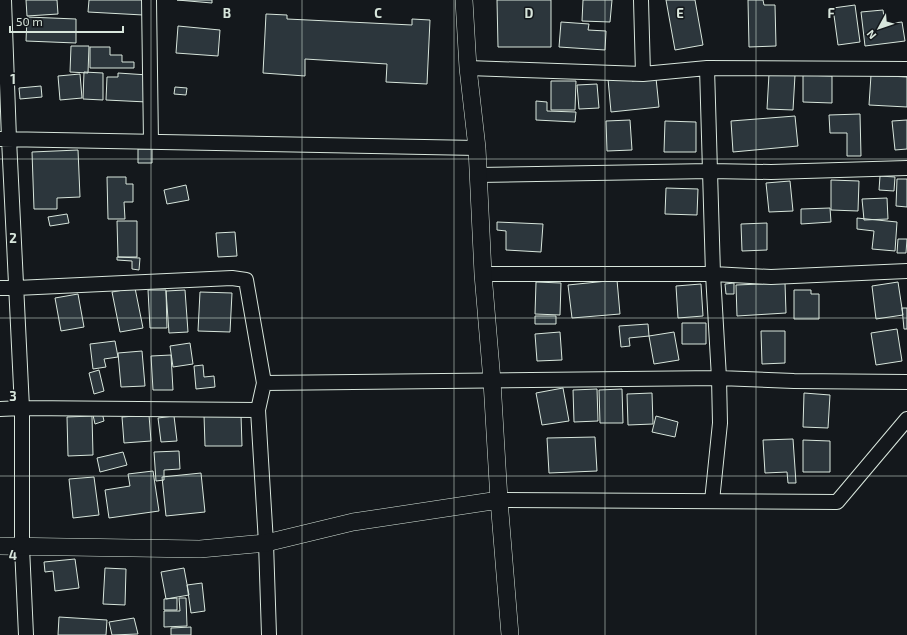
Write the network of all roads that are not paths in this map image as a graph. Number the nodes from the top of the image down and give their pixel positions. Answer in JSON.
{"nodes":[{"id":1,"x":4,"y":0,"type":"edge"},
{"id":2,"x":149,"y":0,"type":"edge"},
{"id":3,"x":464,"y":0,"type":"edge"},
{"id":4,"x":641,"y":0,"type":"edge"},
{"id":5,"x":468,"y":68,"type":"junction"},
{"id":6,"x":707,"y":68,"type":"junction"},
{"id":7,"x":907,"y":69,"type":"edge"},
{"id":8,"x":642,"y":74,"type":"junction"},
{"id":9,"x":4,"y":139,"type":"edge"},
{"id":10,"x":151,"y":142,"type":"junction"},
{"id":11,"x":477,"y":148,"type":"junction"},
{"id":12,"x":907,"y":168,"type":"edge"},
{"id":13,"x":710,"y":171,"type":"junction"},
{"id":14,"x":478,"y":175,"type":"junction"},
{"id":15,"x":907,"y":271,"type":"edge"},
{"id":16,"x":484,"y":274,"type":"junction"},
{"id":17,"x":713,"y":274,"type":"junction"},
{"id":18,"x":0,"y":288,"type":"edge"},
{"id":19,"x":16,"y":288,"type":"junction"},
{"id":20,"x":719,"y":378,"type":"junction"},
{"id":21,"x":492,"y":381,"type":"junction"},
{"id":22,"x":907,"y":382,"type":"edge"},
{"id":23,"x":264,"y":383,"type":"junction"},
{"id":24,"x":22,"y":408,"type":"junction"},
{"id":25,"x":0,"y":409,"type":"edge"},
{"id":26,"x":258,"y":410,"type":"junction"},
{"id":27,"x":907,"y":419,"type":"edge"},
{"id":28,"x":499,"y":500,"type":"junction"},
{"id":29,"x":712,"y":501,"type":"junction"},
{"id":30,"x":266,"y":543,"type":"junction"},
{"id":31,"x":0,"y":546,"type":"edge"},
{"id":32,"x":22,"y":547,"type":"junction"},
{"id":33,"x":26,"y":635,"type":"edge"},
{"id":34,"x":269,"y":635,"type":"edge"},
{"id":35,"x":510,"y":635,"type":"edge"}],
"edges":[{"from":1,"to":9,"type":"street"},
{"from":2,"to":10,"type":"street"},
{"from":3,"to":5,"type":"street"},
{"from":4,"to":8,"type":"street"},
{"from":5,"to":8,"type":"street"},
{"from":5,"to":11,"type":"street"},
{"from":6,"to":7,"type":"street"},
{"from":6,"to":8,"type":"street"},
{"from":6,"to":13,"type":"street"},
{"from":9,"to":10,"type":"street"},
{"from":9,"to":19,"type":"street"},
{"from":10,"to":11,"type":"street"},
{"from":11,"to":14,"type":"street"},
{"from":12,"to":13,"type":"street"},
{"from":13,"to":14,"type":"street"},
{"from":13,"to":17,"type":"street"},
{"from":14,"to":16,"type":"street"},
{"from":15,"to":17,"type":"street"},
{"from":16,"to":17,"type":"street"},
{"from":16,"to":21,"type":"street"},
{"from":17,"to":20,"type":"street"},
{"from":18,"to":19,"type":"street"},
{"from":19,"to":23,"type":"street"},
{"from":19,"to":24,"type":"street"},
{"from":20,"to":21,"type":"street"},
{"from":20,"to":22,"type":"street"},
{"from":20,"to":29,"type":"street"},
{"from":21,"to":23,"type":"street"},
{"from":21,"to":28,"type":"street"},
{"from":23,"to":26,"type":"street"},
{"from":24,"to":25,"type":"street"},
{"from":24,"to":26,"type":"street"},
{"from":24,"to":32,"type":"street"},
{"from":26,"to":30,"type":"street"},
{"from":27,"to":29,"type":"street"},
{"from":28,"to":29,"type":"street"},
{"from":28,"to":30,"type":"street"},
{"from":28,"to":35,"type":"street"},
{"from":30,"to":32,"type":"street"},
{"from":30,"to":34,"type":"street"},
{"from":31,"to":32,"type":"street"},
{"from":32,"to":33,"type":"street"}]}
